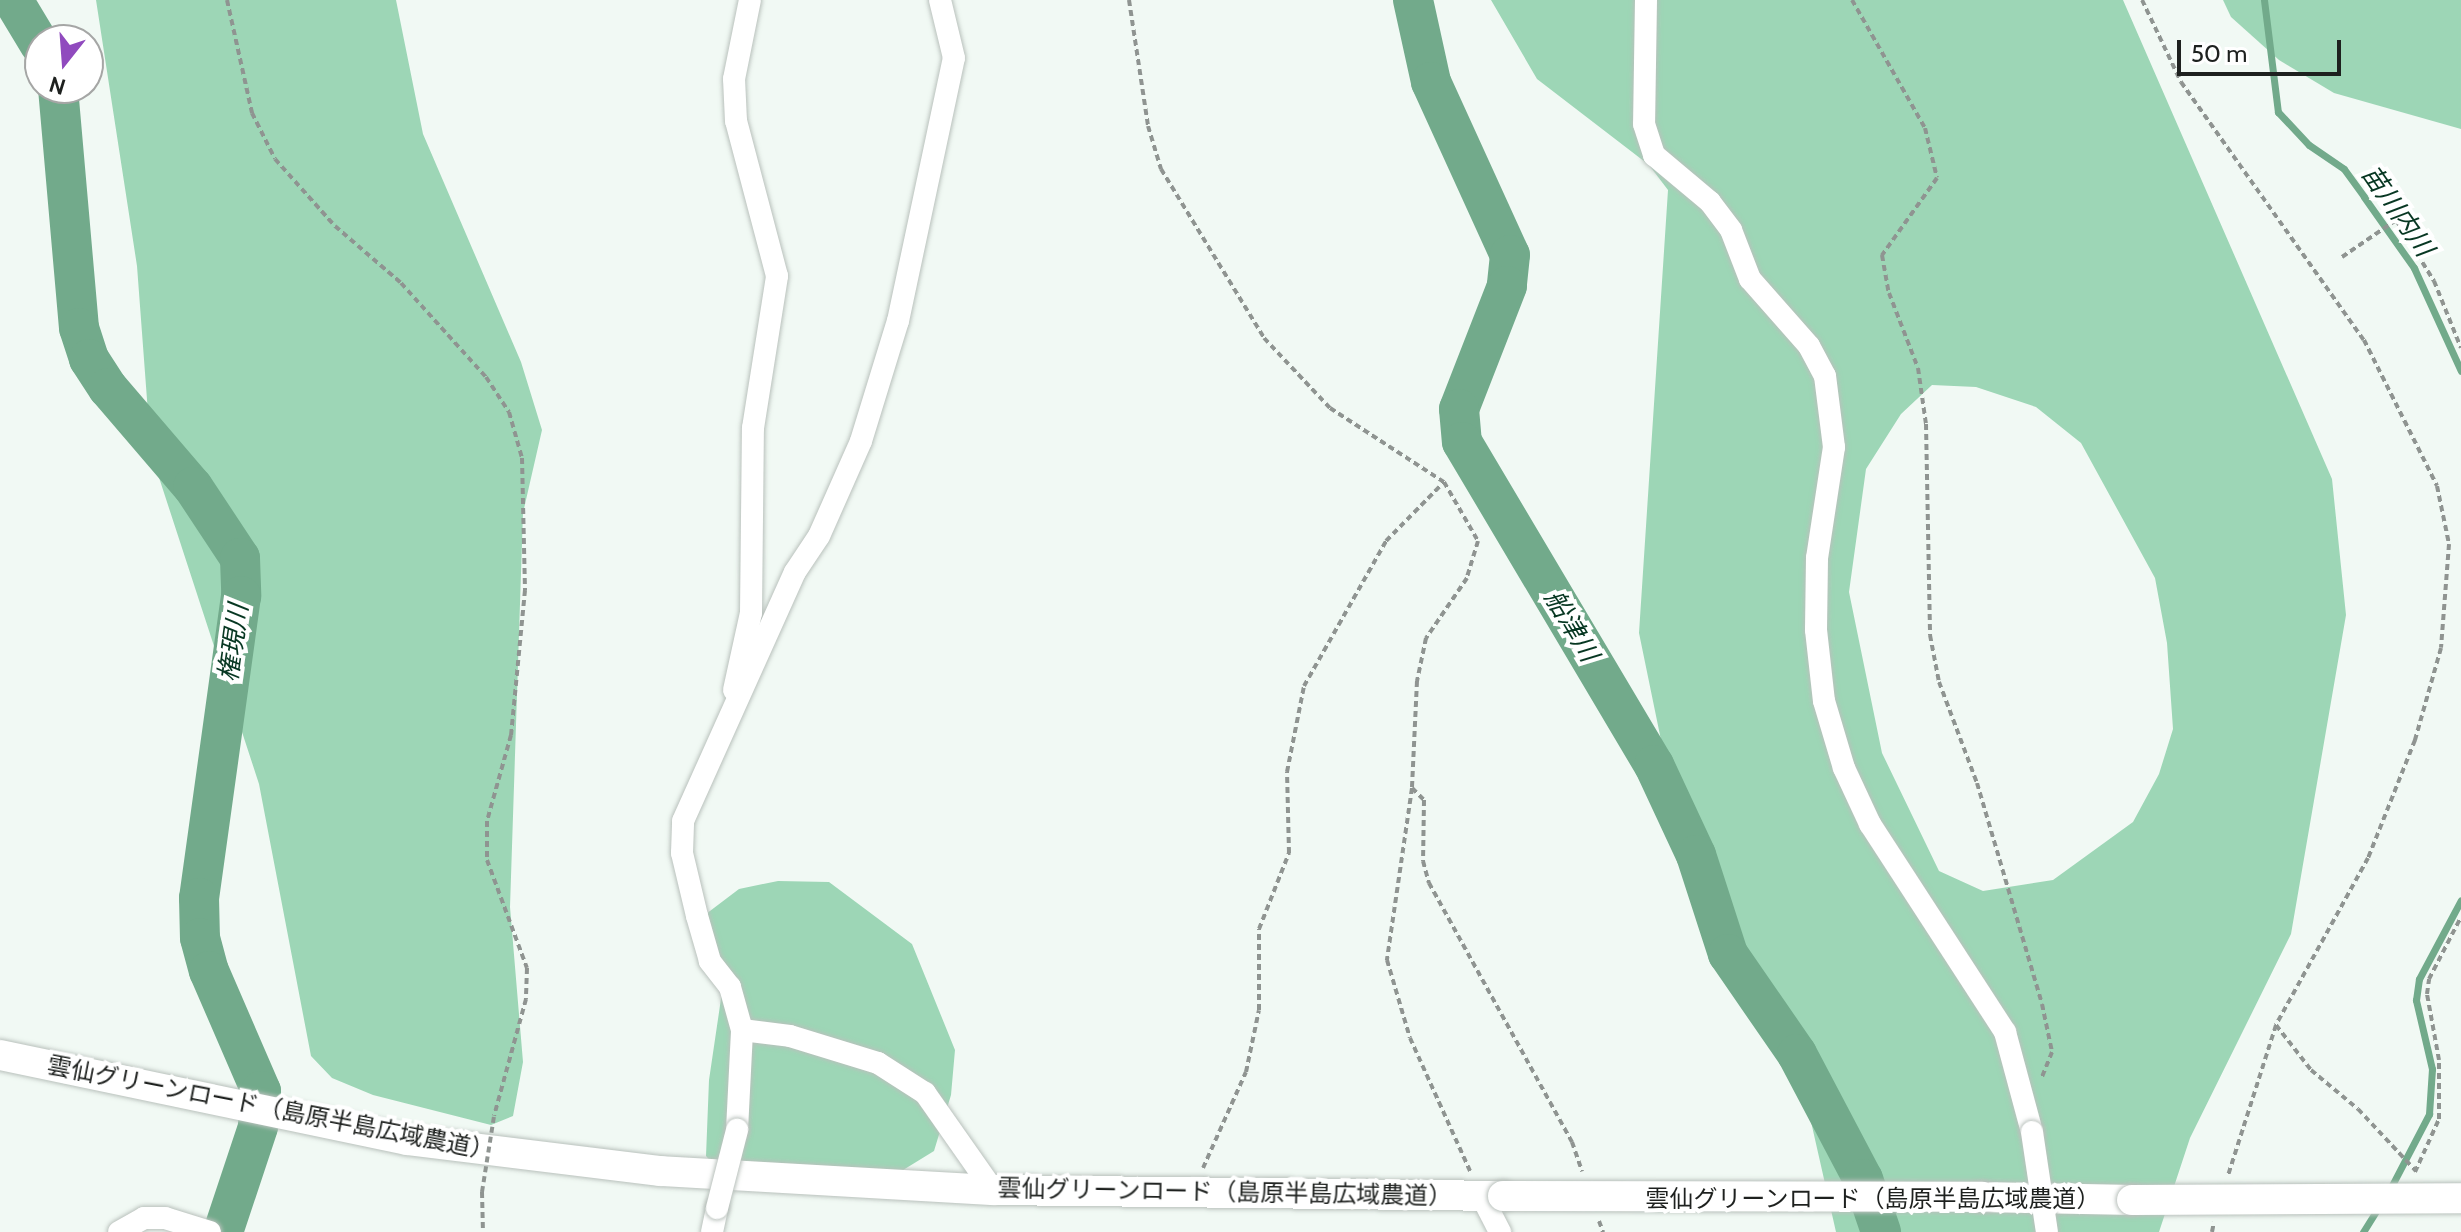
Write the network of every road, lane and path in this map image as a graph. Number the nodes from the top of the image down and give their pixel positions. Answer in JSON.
{"nodes":[{"id":1,"x":227,"y":0,"type":"edge"},
{"id":2,"x":750,"y":0,"type":"edge"},
{"id":3,"x":940,"y":0,"type":"edge"},
{"id":4,"x":1129,"y":0,"type":"edge"},
{"id":5,"x":1646,"y":0,"type":"edge"},
{"id":6,"x":1852,"y":0,"type":"edge"},
{"id":7,"x":2142,"y":0,"type":"edge"},
{"id":8,"x":2342,"y":257,"type":"dead end"},
{"id":9,"x":2461,"y":348,"type":"edge"},
{"id":10,"x":1444,"y":482,"type":"junction"},
{"id":11,"x":738,"y":706,"type":"junction"},
{"id":12,"x":1412,"y":788,"type":"junction"},
{"id":13,"x":2461,"y":917,"type":"edge"},
{"id":14,"x":2276,"y":1025,"type":"junction"},
{"id":15,"x":742,"y":1030,"type":"junction"},
{"id":16,"x":2052,"y":1052,"type":"dead end"},
{"id":17,"x":0,"y":1055,"type":"edge"},
{"id":18,"x":2410,"y":1163,"type":"dead end"},
{"id":19,"x":2407,"y":1182,"type":"dead end"},
{"id":20,"x":1588,"y":1187,"type":"dead end"},
{"id":21,"x":2224,"y":1188,"type":"dead end"},
{"id":22,"x":993,"y":1190,"type":"junction"},
{"id":23,"x":1193,"y":1190,"type":"junction"},
{"id":24,"x":1492,"y":1195,"type":"junction"},
{"id":25,"x":2461,"y":1198,"type":"edge"},
{"id":26,"x":1598,"y":1217,"type":"dead end"},
{"id":27,"x":2216,"y":1217,"type":"dead end"},
{"id":28,"x":119,"y":1232,"type":"edge"},
{"id":29,"x":210,"y":1232,"type":"edge"},
{"id":30,"x":483,"y":1232,"type":"edge"},
{"id":31,"x":712,"y":1232,"type":"edge"},
{"id":32,"x":1500,"y":1232,"type":"edge"},
{"id":33,"x":1603,"y":1232,"type":"edge"},
{"id":34,"x":2047,"y":1232,"type":"edge"},
{"id":35,"x":2212,"y":1232,"type":"edge"}],
"edges":[{"from":1,"to":30,"type":"path","bridge":true},
{"from":2,"to":11,"type":"street"},
{"from":3,"to":11,"type":"street"},
{"from":4,"to":10,"type":"path"},
{"from":5,"to":34,"type":"street","bridge":true},
{"from":6,"to":16,"type":"path"},
{"from":7,"to":14,"type":"path"},
{"from":8,"to":9,"type":"path"},
{"from":10,"to":12,"type":"path"},
{"from":10,"to":23,"type":"path"},
{"from":11,"to":15,"type":"street"},
{"from":12,"to":20,"type":"path"},
{"from":12,"to":24,"type":"path"},
{"from":13,"to":19,"type":"path"},
{"from":14,"to":18,"type":"path"},
{"from":14,"to":21,"type":"path"},
{"from":15,"to":22,"type":"street"},
{"from":15,"to":31,"type":"street","bridge":true},
{"from":17,"to":22,"type":"street","name":"雲仙グリーンロード（島原半島広域農道）"},
{"from":22,"to":23,"type":"street","name":"雲仙グリーンロード（島原半島広域農道）"},
{"from":23,"to":24,"type":"street","name":"雲仙グリーンロード（島原半島広域農道）"},
{"from":24,"to":25,"type":"street","name":"雲仙グリーンロード（島原半島広域農道）","bridge":true},
{"from":24,"to":32,"type":"street"},
{"from":26,"to":33,"type":"path"},
{"from":27,"to":35,"type":"path"},
{"from":28,"to":29,"type":"street"}]}
